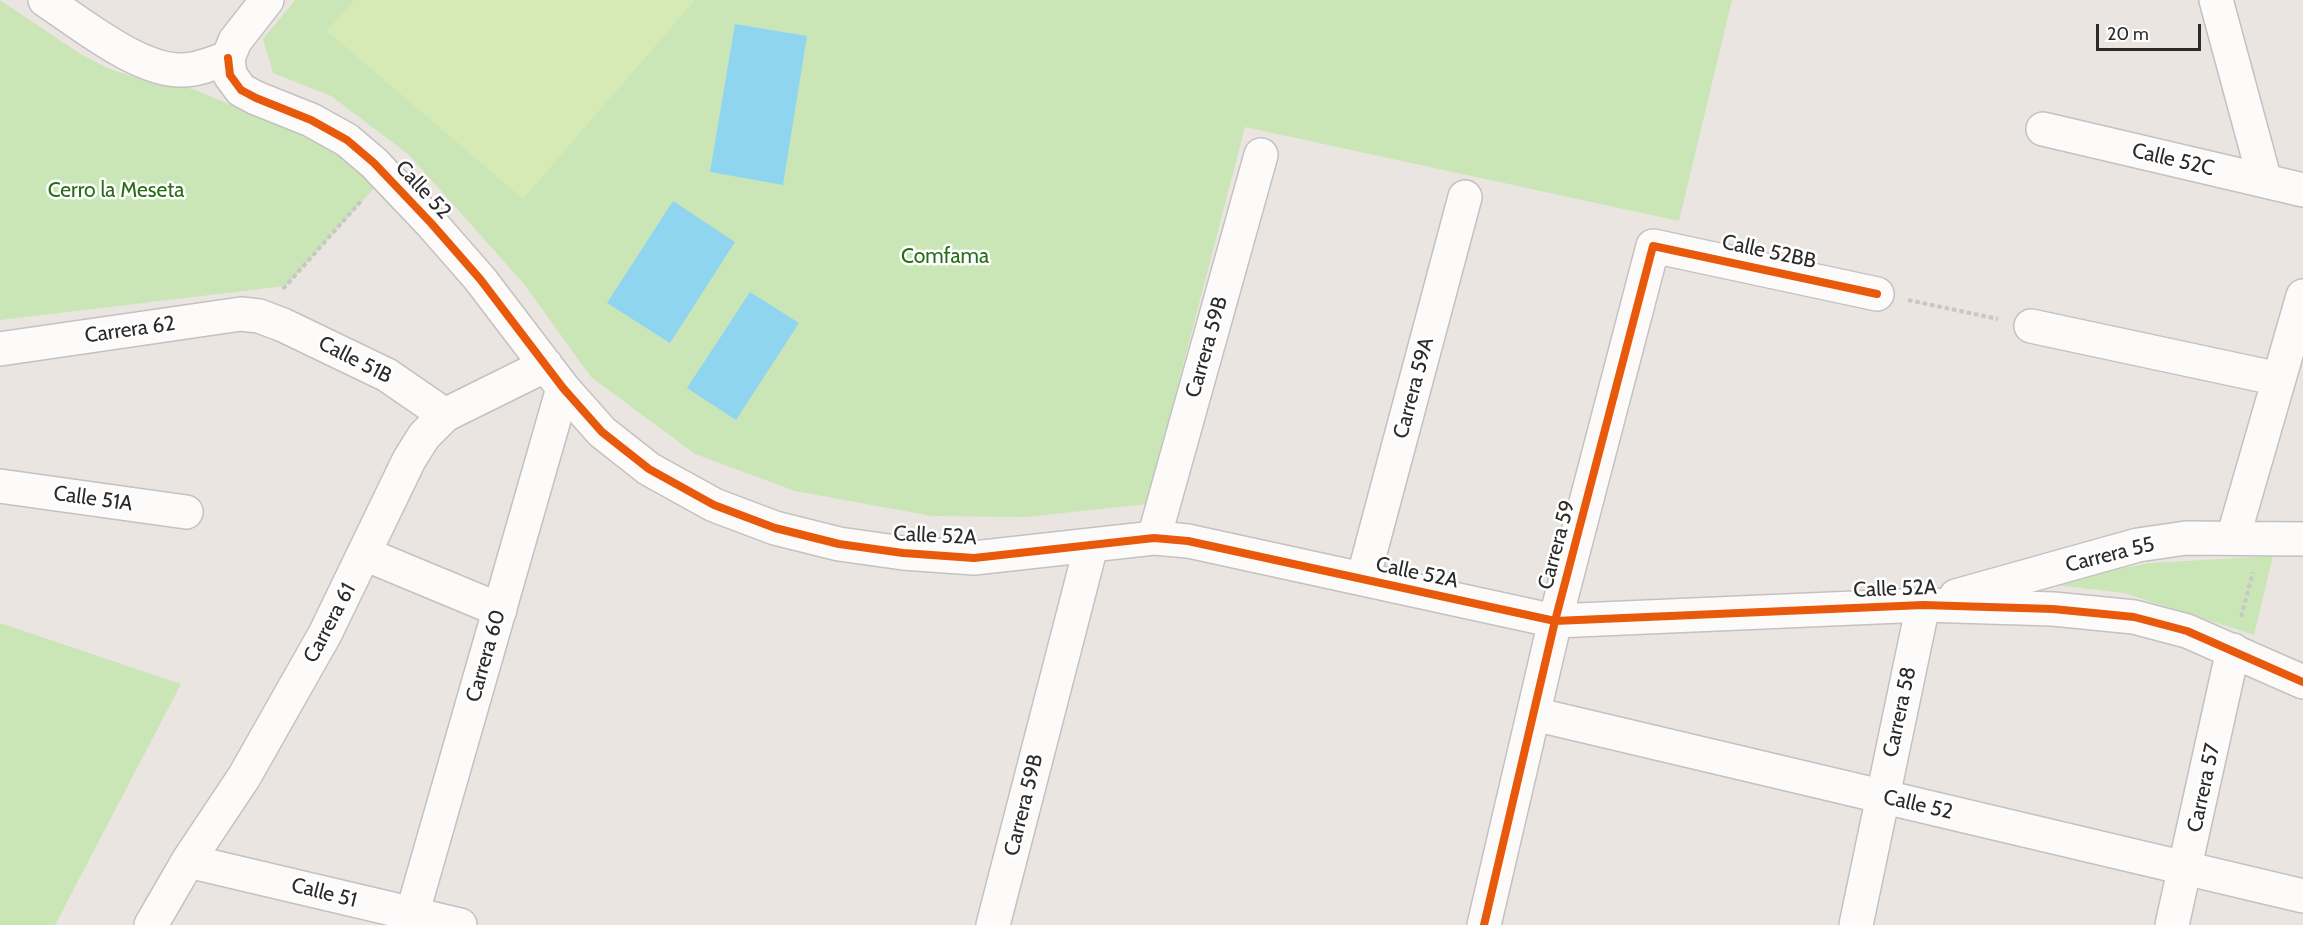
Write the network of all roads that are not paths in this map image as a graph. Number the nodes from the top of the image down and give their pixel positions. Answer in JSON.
{"nodes":[{"id":1,"x":45,"y":0,"type":"edge"},
{"id":2,"x":267,"y":0,"type":"edge"},
{"id":3,"x":2216,"y":0,"type":"edge"},
{"id":4,"x":228,"y":58,"type":"junction"},
{"id":5,"x":2043,"y":129,"type":"dead end"},
{"id":6,"x":1261,"y":155,"type":"dead end"},
{"id":7,"x":2265,"y":181,"type":"junction"},
{"id":8,"x":2303,"y":190,"type":"edge"},
{"id":9,"x":1465,"y":196,"type":"dead end"},
{"id":10,"x":1653,"y":246,"type":"joint"},
{"id":11,"x":1877,"y":294,"type":"road end"},
{"id":12,"x":2303,"y":296,"type":"edge"},
{"id":13,"x":260,"y":316,"type":"joint"},
{"id":14,"x":2031,"y":326,"type":"road end"},
{"id":15,"x":0,"y":350,"type":"edge"},
{"id":16,"x":554,"y":376,"type":"junction"},
{"id":17,"x":2278,"y":379,"type":"junction"},
{"id":18,"x":445,"y":416,"type":"junction"},
{"id":19,"x":0,"y":486,"type":"edge"},
{"id":20,"x":186,"y":512,"type":"dead end"},
{"id":21,"x":1154,"y":538,"type":"junction"},
{"id":22,"x":2247,"y":539,"type":"junction"},
{"id":23,"x":2303,"y":539,"type":"edge"},
{"id":24,"x":1091,"y":546,"type":"junction"},
{"id":25,"x":365,"y":554,"type":"junction"},
{"id":26,"x":1363,"y":579,"type":"junction"},
{"id":27,"x":1923,"y":605,"type":"junction"},
{"id":28,"x":500,"y":610,"type":"junction"},
{"id":29,"x":1556,"y":621,"type":"junction"},
{"id":30,"x":2233,"y":650,"type":"junction"},
{"id":31,"x":2303,"y":682,"type":"edge"},
{"id":32,"x":1534,"y":714,"type":"junction"},
{"id":33,"x":1882,"y":797,"type":"junction"},
{"id":34,"x":188,"y":861,"type":"junction"},
{"id":35,"x":2186,"y":868,"type":"junction"},
{"id":36,"x":2303,"y":896,"type":"edge"},
{"id":37,"x":410,"y":920,"type":"edge"},
{"id":38,"x":152,"y":925,"type":"edge"},
{"id":39,"x":460,"y":925,"type":"edge"},
{"id":40,"x":993,"y":925,"type":"edge"},
{"id":41,"x":1484,"y":925,"type":"edge"},
{"id":42,"x":1856,"y":925,"type":"edge"},
{"id":43,"x":2172,"y":925,"type":"edge"}],
"edges":[{"from":1,"to":4,"type":"street"},
{"from":2,"to":4,"type":"street"},
{"from":3,"to":7,"type":"street"},
{"from":4,"to":16,"type":"street","name":"Calle 52"},
{"from":5,"to":7,"type":"street","name":"Calle 52C"},
{"from":6,"to":21,"type":"street","name":"Carrera 59B"},
{"from":7,"to":8,"type":"street","name":"Calle 52C"},
{"from":9,"to":26,"type":"street","name":"Carrera 59A"},
{"from":10,"to":11,"type":"street","name":"Calle 52BB"},
{"from":10,"to":29,"type":"street","name":"Carrera 59"},
{"from":12,"to":17,"type":"street"},
{"from":13,"to":15,"type":"street","name":"Carrera 62"},
{"from":13,"to":18,"type":"street","name":"Calle 51B"},
{"from":14,"to":17,"type":"street"},
{"from":16,"to":18,"type":"street","name":"Carrera 61"},
{"from":16,"to":24,"type":"street","name":"Calle 52A"},
{"from":16,"to":28,"type":"street","name":"Carrera 60"},
{"from":17,"to":22,"type":"street"},
{"from":18,"to":25,"type":"street","name":"Carrera 61"},
{"from":19,"to":20,"type":"street","name":"Calle 51A"},
{"from":21,"to":24,"type":"street","name":"Calle 52A"},
{"from":21,"to":26,"type":"street","name":"Calle 52A"},
{"from":22,"to":23,"type":"street","name":"Carrera 55"},
{"from":22,"to":27,"type":"street","name":"Carrera 55"},
{"from":24,"to":40,"type":"street","name":"Carrera 59B"},
{"from":25,"to":28,"type":"street"},
{"from":25,"to":34,"type":"street","name":"Carrera 61"},
{"from":26,"to":29,"type":"street","name":"Calle 52A"},
{"from":27,"to":29,"type":"street","name":"Calle 52A"},
{"from":27,"to":30,"type":"street","name":"Calle 52A"},
{"from":27,"to":33,"type":"street","name":"Carrera 58"},
{"from":28,"to":37,"type":"street","name":"Carrera 60"},
{"from":29,"to":32,"type":"street","name":"Carrera 59"},
{"from":30,"to":31,"type":"street","name":"Calle 52A"},
{"from":30,"to":35,"type":"street","name":"Carrera 57"},
{"from":32,"to":33,"type":"street","name":"Calle 52"},
{"from":32,"to":41,"type":"street","name":"Carrera 59"},
{"from":33,"to":35,"type":"street","name":"Calle 52"},
{"from":33,"to":42,"type":"street","name":"Carrera 58"},
{"from":34,"to":37,"type":"street","name":"Calle 51"},
{"from":34,"to":38,"type":"street","name":"Carrera 61"},
{"from":35,"to":36,"type":"street","name":"Calle 52"},
{"from":35,"to":43,"type":"street","name":"Carrera 57"},
{"from":37,"to":39,"type":"street","name":"Calle 51"}]}
